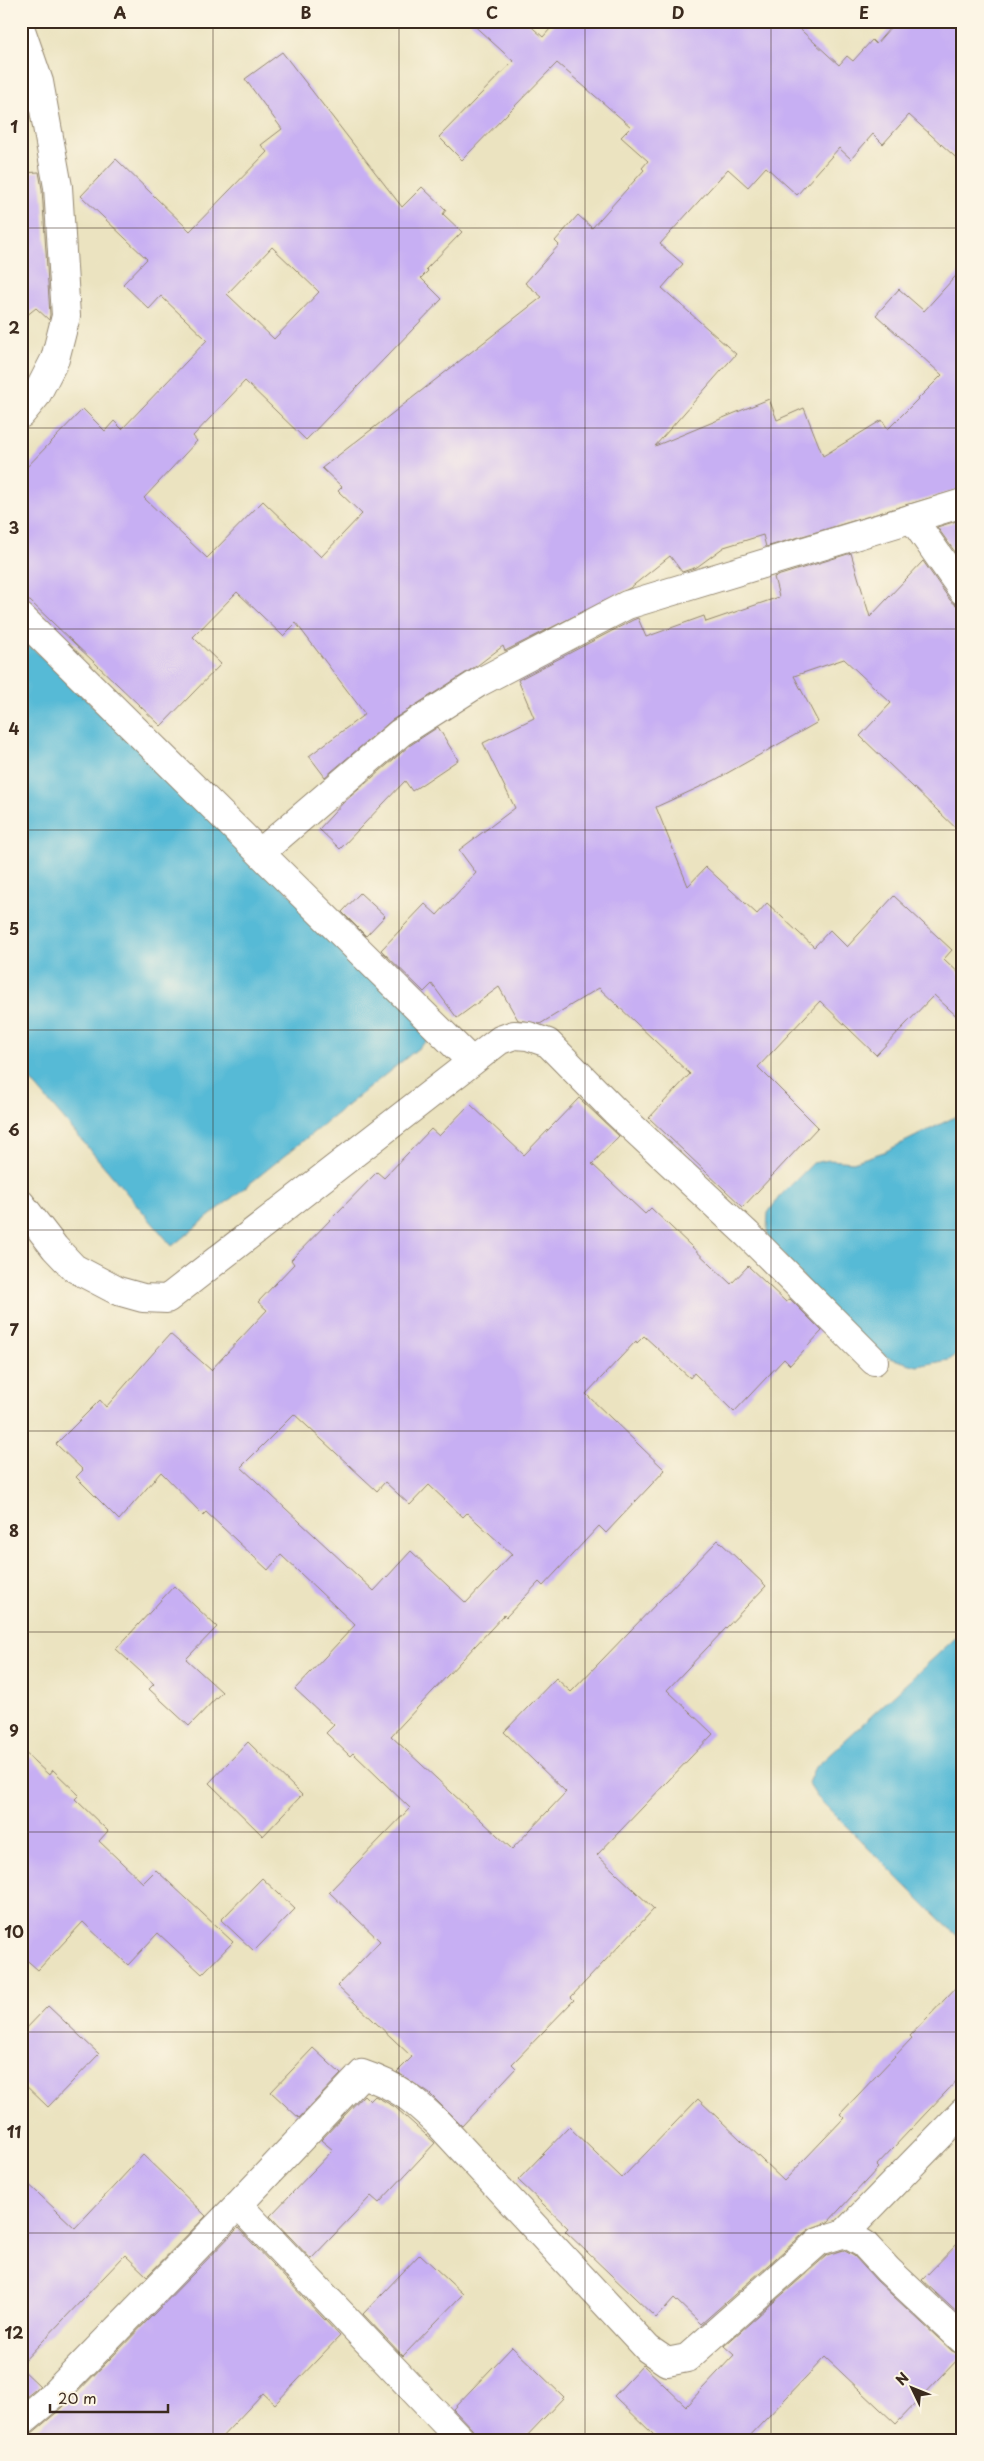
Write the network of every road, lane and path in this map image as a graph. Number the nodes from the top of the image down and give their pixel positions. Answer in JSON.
{"nodes":[{"id":1,"x":21,"y":30,"type":"edge"},
{"id":2,"x":21,"y":414,"type":"edge"},
{"id":3,"x":963,"y":503,"type":"edge"},
{"id":4,"x":912,"y":518,"type":"junction"},
{"id":5,"x":963,"y":591,"type":"edge"},
{"id":6,"x":21,"y":617,"type":"edge"},
{"id":7,"x":261,"y":852,"type":"junction"},
{"id":8,"x":471,"y":1061,"type":"junction"},
{"id":9,"x":21,"y":1204,"type":"edge"},
{"id":10,"x":874,"y":1361,"type":"dead end"},
{"id":11,"x":963,"y":2112,"type":"edge"},
{"id":12,"x":238,"y":2205,"type":"junction"},
{"id":13,"x":846,"y":2233,"type":"junction"},
{"id":14,"x":963,"y":2340,"type":"edge"},
{"id":15,"x":21,"y":2422,"type":"edge"},
{"id":16,"x":461,"y":2440,"type":"edge"}],
"edges":[{"from":1,"to":2,"type":"street"},
{"from":3,"to":4,"type":"street"},
{"from":4,"to":5,"type":"street"},
{"from":4,"to":7,"type":"street"},
{"from":6,"to":7,"type":"street"},
{"from":7,"to":8,"type":"street"},
{"from":8,"to":9,"type":"street"},
{"from":8,"to":10,"type":"street"},
{"from":11,"to":13,"type":"street"},
{"from":12,"to":13,"type":"street"},
{"from":12,"to":15,"type":"street"},
{"from":12,"to":16,"type":"street"},
{"from":13,"to":14,"type":"street"}]}
